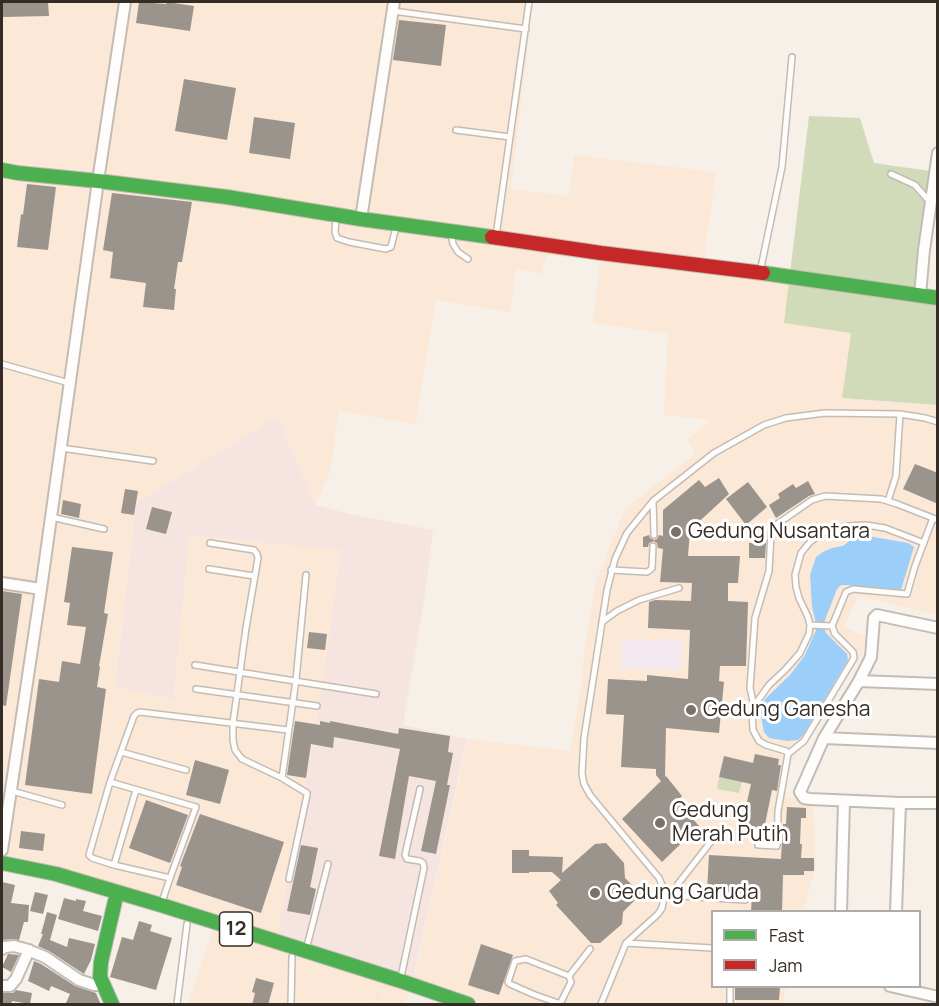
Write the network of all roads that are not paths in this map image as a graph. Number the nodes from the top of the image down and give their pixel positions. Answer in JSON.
{"nodes":[{"id":1,"x":125,"y":2,"type":"edge"},
{"id":2,"x":529,"y":2,"type":"edge"},
{"id":3,"x":393,"y":6,"type":"edge"},
{"id":4,"x":526,"y":29,"type":"junction"},
{"id":5,"x":792,"y":57,"type":"dead end"},
{"id":6,"x":456,"y":130,"type":"dead end"},
{"id":7,"x":510,"y":137,"type":"junction"},
{"id":8,"x":938,"y":153,"type":"edge"},
{"id":9,"x":2,"y":170,"type":"edge"},
{"id":10,"x":891,"y":174,"type":"dead end"},
{"id":11,"x":98,"y":181,"type":"junction"},
{"id":12,"x":934,"y":204,"type":"edge"},
{"id":13,"x":335,"y":215,"type":"junction"},
{"id":14,"x":361,"y":219,"type":"junction"},
{"id":15,"x":397,"y":224,"type":"junction"},
{"id":16,"x":451,"y":231,"type":"junction"},
{"id":17,"x":495,"y":238,"type":"junction"},
{"id":18,"x":468,"y":259,"type":"dead end"},
{"id":19,"x":760,"y":272,"type":"junction"},
{"id":20,"x":920,"y":295,"type":"junction"},
{"id":21,"x":938,"y":298,"type":"edge"},
{"id":22,"x":2,"y":364,"type":"edge"},
{"id":23,"x":69,"y":383,"type":"junction"},
{"id":24,"x":900,"y":414,"type":"junction"},
{"id":25,"x":938,"y":422,"type":"edge"},
{"id":26,"x":61,"y":448,"type":"junction"},
{"id":27,"x":153,"y":461,"type":"dead end"},
{"id":28,"x":653,"y":501,"type":"junction"},
{"id":29,"x":888,"y":501,"type":"junction"},
{"id":30,"x":51,"y":517,"type":"junction"},
{"id":31,"x":935,"y":519,"type":"edge"},
{"id":32,"x":104,"y":529,"type":"dead end"},
{"id":33,"x":654,"y":535,"type":"dead end"},
{"id":34,"x":210,"y":543,"type":"dead end"},
{"id":35,"x":924,"y":543,"type":"junction"},
{"id":36,"x":653,"y":546,"type":"dead end"},
{"id":37,"x":209,"y":569,"type":"dead end"},
{"id":38,"x":611,"y":570,"type":"junction"},
{"id":39,"x":306,"y":575,"type":"dead end"},
{"id":40,"x":254,"y":576,"type":"junction"},
{"id":41,"x":2,"y":583,"type":"edge"},
{"id":42,"x":679,"y":588,"type":"dead end"},
{"id":43,"x":41,"y":589,"type":"junction"},
{"id":44,"x":602,"y":622,"type":"junction"},
{"id":45,"x":812,"y":625,"type":"junction"},
{"id":46,"x":829,"y":626,"type":"junction"},
{"id":47,"x":938,"y":628,"type":"edge"},
{"id":48,"x":195,"y":665,"type":"dead end"},
{"id":49,"x":240,"y":672,"type":"junction"},
{"id":50,"x":296,"y":680,"type":"junction"},
{"id":51,"x":859,"y":681,"type":"junction"},
{"id":52,"x":938,"y":684,"type":"edge"},
{"id":53,"x":196,"y":689,"type":"dead end"},
{"id":54,"x":376,"y":694,"type":"dead end"},
{"id":55,"x":237,"y":695,"type":"junction"},
{"id":56,"x":292,"y":703,"type":"junction"},
{"id":57,"x":317,"y":706,"type":"dead end"},
{"id":58,"x":754,"y":706,"type":"junction"},
{"id":59,"x":233,"y":723,"type":"junction"},
{"id":60,"x":288,"y":730,"type":"junction"},
{"id":61,"x":824,"y":738,"type":"junction"},
{"id":62,"x":938,"y":743,"type":"edge"},
{"id":63,"x":121,"y":752,"type":"junction"},
{"id":64,"x":789,"y":754,"type":"junction"},
{"id":65,"x":186,"y":770,"type":"dead end"},
{"id":66,"x":282,"y":778,"type":"junction"},
{"id":67,"x":110,"y":782,"type":"junction"},
{"id":68,"x":420,"y":789,"type":"dead end"},
{"id":69,"x":136,"y":790,"type":"junction"},
{"id":70,"x":10,"y":791,"type":"junction"},
{"id":71,"x":844,"y":801,"type":"junction"},
{"id":72,"x":900,"y":804,"type":"junction"},
{"id":73,"x":938,"y":804,"type":"edge"},
{"id":74,"x":62,"y":805,"type":"dead end"},
{"id":75,"x":720,"y":830,"type":"dead end"},
{"id":76,"x":758,"y":845,"type":"dead end"},
{"id":77,"x":2,"y":850,"type":"edge"},
{"id":78,"x":2,"y":863,"type":"edge"},
{"id":79,"x":328,"y":864,"type":"dead end"},
{"id":80,"x":114,"y":865,"type":"junction"},
{"id":81,"x":2,"y":875,"type":"edge"},
{"id":82,"x":170,"y":878,"type":"junction"},
{"id":83,"x":289,"y":879,"type":"dead end"},
{"id":84,"x":665,"y":895,"type":"junction"},
{"id":85,"x":676,"y":895,"type":"junction"},
{"id":86,"x":745,"y":900,"type":"dead end"},
{"id":87,"x":115,"y":901,"type":"junction"},
{"id":88,"x":161,"y":905,"type":"junction"},
{"id":89,"x":841,"y":910,"type":"edge"},
{"id":90,"x":896,"y":910,"type":"edge"},
{"id":91,"x":187,"y":924,"type":"junction"},
{"id":92,"x":626,"y":943,"type":"junction"},
{"id":93,"x":711,"y":948,"type":"edge"},
{"id":94,"x":2,"y":949,"type":"edge"},
{"id":95,"x":590,"y":949,"type":"dead end"},
{"id":96,"x":29,"y":950,"type":"junction"},
{"id":97,"x":305,"y":952,"type":"junction"},
{"id":98,"x":292,"y":957,"type":"junction"},
{"id":99,"x":569,"y":976,"type":"junction"},
{"id":100,"x":400,"y":981,"type":"junction"},
{"id":101,"x":103,"y":985,"type":"junction"},
{"id":102,"x":2,"y":986,"type":"edge"},
{"id":103,"x":730,"y":988,"type":"edge"},
{"id":104,"x":897,"y":988,"type":"edge"},
{"id":105,"x":938,"y":997,"type":"edge"},
{"id":106,"x":560,"y":1004,"type":"edge"},
{"id":107,"x":112,"y":1005,"type":"edge"},
{"id":108,"x":177,"y":1005,"type":"edge"},
{"id":109,"x":291,"y":1005,"type":"edge"},
{"id":110,"x":439,"y":1005,"type":"edge"},
{"id":111,"x":468,"y":1005,"type":"edge"},
{"id":112,"x":601,"y":1005,"type":"edge"},
{"id":113,"x":730,"y":1005,"type":"edge"}],
"edges":[{"from":1,"to":11,"type":"street"},
{"from":2,"to":4,"type":"lane"},
{"from":3,"to":4,"type":"lane"},
{"from":3,"to":14,"type":"street"},
{"from":4,"to":7,"type":"lane"},
{"from":5,"to":19,"type":"lane"},
{"from":6,"to":7,"type":"lane"},
{"from":7,"to":17,"type":"lane"},
{"from":8,"to":12,"type":"street"},
{"from":9,"to":11,"type":"main road"},
{"from":10,"to":12,"type":"lane"},
{"from":11,"to":13,"type":"main road"},
{"from":11,"to":23,"type":"street"},
{"from":12,"to":20,"type":"street"},
{"from":13,"to":14,"type":"main road"},
{"from":13,"to":15,"type":"lane"},
{"from":14,"to":15,"type":"main road"},
{"from":15,"to":16,"type":"main road"},
{"from":16,"to":17,"type":"main road"},
{"from":16,"to":18,"type":"lane"},
{"from":17,"to":19,"type":"main road"},
{"from":19,"to":20,"type":"main road"},
{"from":20,"to":21,"type":"main road"},
{"from":22,"to":23,"type":"lane"},
{"from":23,"to":26,"type":"street"},
{"from":24,"to":25,"type":"lane"},
{"from":24,"to":28,"type":"lane"},
{"from":24,"to":29,"type":"lane"},
{"from":26,"to":27,"type":"lane"},
{"from":26,"to":30,"type":"street"},
{"from":28,"to":33,"type":"lane"},
{"from":28,"to":38,"type":"lane"},
{"from":29,"to":31,"type":"lane"},
{"from":29,"to":58,"type":"lane"},
{"from":30,"to":32,"type":"lane"},
{"from":30,"to":43,"type":"street"},
{"from":31,"to":35,"type":"lane"},
{"from":34,"to":40,"type":"lane"},
{"from":35,"to":45,"type":"lane"},
{"from":35,"to":46,"type":"lane"},
{"from":36,"to":38,"type":"lane"},
{"from":37,"to":40,"type":"lane"},
{"from":38,"to":44,"type":"lane"},
{"from":39,"to":50,"type":"lane"},
{"from":40,"to":49,"type":"lane"},
{"from":41,"to":43,"type":"street"},
{"from":42,"to":44,"type":"lane"},
{"from":43,"to":70,"type":"street"},
{"from":44,"to":84,"type":"lane"},
{"from":45,"to":46,"type":"lane"},
{"from":45,"to":58,"type":"lane"},
{"from":46,"to":64,"type":"lane"},
{"from":47,"to":51,"type":"street"},
{"from":48,"to":49,"type":"lane"},
{"from":49,"to":50,"type":"lane"},
{"from":49,"to":55,"type":"lane"},
{"from":50,"to":54,"type":"lane"},
{"from":50,"to":56,"type":"lane"},
{"from":51,"to":52,"type":"street"},
{"from":51,"to":61,"type":"street"},
{"from":53,"to":55,"type":"lane"},
{"from":55,"to":56,"type":"lane"},
{"from":55,"to":59,"type":"lane"},
{"from":56,"to":57,"type":"lane"},
{"from":56,"to":60,"type":"lane"},
{"from":58,"to":64,"type":"lane"},
{"from":59,"to":60,"type":"lane"},
{"from":59,"to":63,"type":"lane"},
{"from":59,"to":66,"type":"lane"},
{"from":60,"to":66,"type":"lane"},
{"from":61,"to":62,"type":"street"},
{"from":61,"to":71,"type":"street"},
{"from":63,"to":65,"type":"lane"},
{"from":63,"to":67,"type":"lane"},
{"from":64,"to":76,"type":"lane"},
{"from":66,"to":83,"type":"lane"},
{"from":67,"to":69,"type":"lane"},
{"from":67,"to":80,"type":"lane"},
{"from":68,"to":100,"type":"lane"},
{"from":69,"to":80,"type":"lane"},
{"from":69,"to":82,"type":"lane"},
{"from":70,"to":74,"type":"lane"},
{"from":70,"to":77,"type":"street"},
{"from":71,"to":72,"type":"street"},
{"from":71,"to":89,"type":"street"},
{"from":72,"to":73,"type":"street"},
{"from":72,"to":90,"type":"street"},
{"from":75,"to":85,"type":"lane"},
{"from":78,"to":88,"type":"main road","number":"12"},
{"from":79,"to":97,"type":"lane"},
{"from":80,"to":82,"type":"lane"},
{"from":81,"to":87,"type":"main road","number":"12"},
{"from":82,"to":88,"type":"lane"},
{"from":84,"to":85,"type":"lane"},
{"from":84,"to":92,"type":"lane"},
{"from":85,"to":86,"type":"lane"},
{"from":87,"to":91,"type":"main road","number":"12"},
{"from":87,"to":101,"type":"main road"},
{"from":88,"to":97,"type":"main road","number":"12"},
{"from":91,"to":98,"type":"main road","number":"12"},
{"from":91,"to":108,"type":"lane"},
{"from":92,"to":93,"type":"lane"},
{"from":92,"to":112,"type":"lane"},
{"from":94,"to":96,"type":"street"},
{"from":95,"to":99,"type":"lane"},
{"from":96,"to":101,"type":"street"},
{"from":96,"to":102,"type":"street"},
{"from":97,"to":100,"type":"main road","number":"12"},
{"from":98,"to":109,"type":"lane"},
{"from":98,"to":110,"type":"main road","number":"12"},
{"from":99,"to":106,"type":"lane"},
{"from":99,"to":106,"type":"lane"},
{"from":100,"to":111,"type":"main road","number":"12"},
{"from":101,"to":107,"type":"main road"},
{"from":103,"to":113,"type":"lane"},
{"from":104,"to":105,"type":"street"}]}
